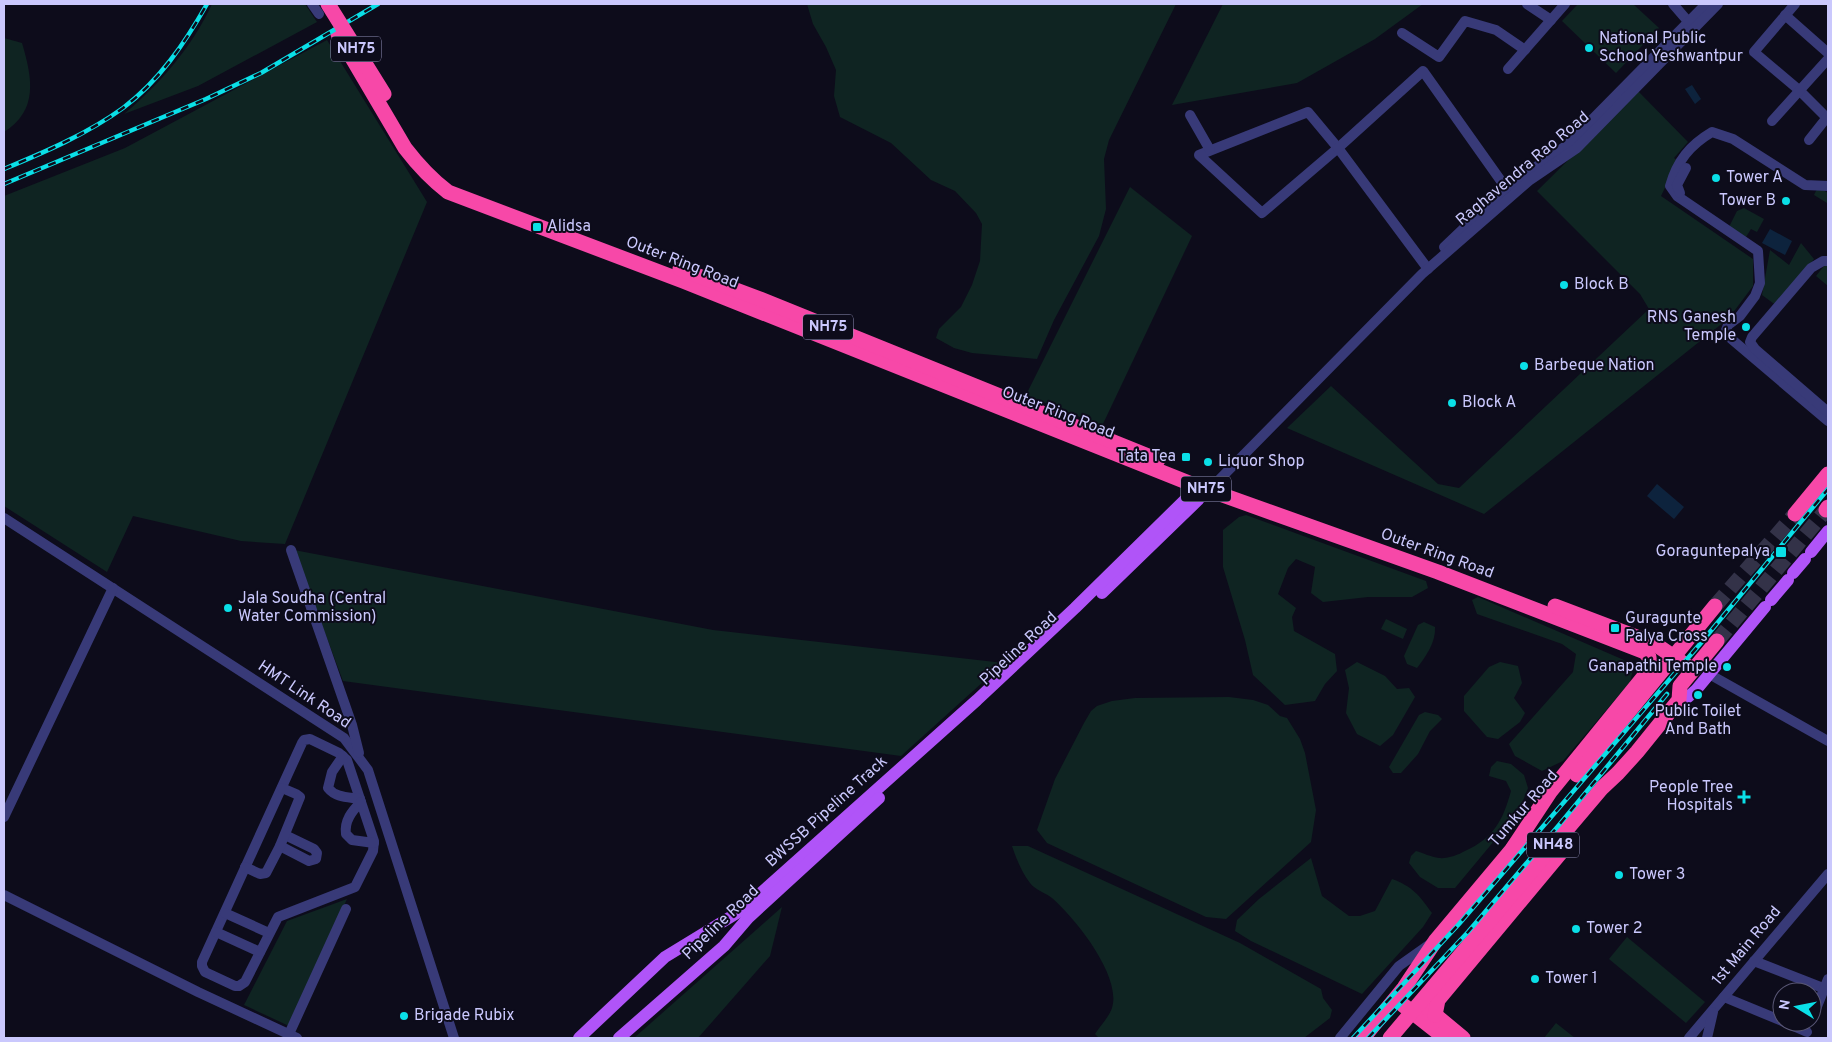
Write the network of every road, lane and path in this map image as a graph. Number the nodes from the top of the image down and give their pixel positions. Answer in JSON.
{"nodes":[{"id":1,"x":312,"y":4,"type":"edge"},
{"id":2,"x":1527,"y":4,"type":"edge"},
{"id":3,"x":1565,"y":4,"type":"edge"},
{"id":4,"x":1672,"y":4,"type":"edge"},
{"id":5,"x":1706,"y":4,"type":"edge"},
{"id":6,"x":1718,"y":4,"type":"edge"},
{"id":7,"x":1795,"y":4,"type":"edge"},
{"id":8,"x":322,"y":7,"type":"edge"},
{"id":9,"x":1785,"y":15,"type":"junction"},
{"id":10,"x":1552,"y":20,"type":"junction"},
{"id":11,"x":1691,"y":25,"type":"junction"},
{"id":12,"x":1402,"y":33,"type":"dead end"},
{"id":13,"x":1525,"y":50,"type":"junction"},
{"id":14,"x":1828,"y":54,"type":"edge"},
{"id":15,"x":1828,"y":59,"type":"edge"},
{"id":16,"x":1508,"y":69,"type":"dead end"},
{"id":17,"x":1799,"y":90,"type":"junction"},
{"id":18,"x":1190,"y":115,"type":"dead end"},
{"id":19,"x":1828,"y":118,"type":"edge"},
{"id":20,"x":1772,"y":121,"type":"dead end"},
{"id":21,"x":1808,"y":140,"type":"dead end"},
{"id":22,"x":1338,"y":148,"type":"junction"},
{"id":23,"x":1210,"y":150,"type":"junction"},
{"id":24,"x":1686,"y":168,"type":"dead end"},
{"id":25,"x":1828,"y":186,"type":"edge"},
{"id":26,"x":1506,"y":188,"type":"junction"},
{"id":27,"x":1686,"y":203,"type":"junction"},
{"id":28,"x":1828,"y":261,"type":"edge"},
{"id":29,"x":1428,"y":269,"type":"junction"},
{"id":30,"x":1752,"y":352,"type":"junction"},
{"id":31,"x":1828,"y":412,"type":"edge"},
{"id":32,"x":1828,"y":421,"type":"edge"},
{"id":33,"x":1828,"y":474,"type":"edge"},
{"id":34,"x":1211,"y":486,"type":"junction"},
{"id":35,"x":1795,"y":514,"type":"tunnel mouth"},
{"id":36,"x":1174,"y":517,"type":"junction"},
{"id":37,"x":4,"y":518,"type":"edge"},
{"id":38,"x":1828,"y":531,"type":"edge"},
{"id":39,"x":292,"y":550,"type":"dead end"},
{"id":40,"x":113,"y":588,"type":"junction"},
{"id":41,"x":1716,"y":606,"type":"tunnel mouth"},
{"id":42,"x":1717,"y":641,"type":"tunnel mouth"},
{"id":43,"x":1673,"y":657,"type":"junction"},
{"id":44,"x":1692,"y":670,"type":"junction"},
{"id":45,"x":1711,"y":672,"type":"junction"},
{"id":46,"x":977,"y":700,"type":"joint"},
{"id":47,"x":1679,"y":700,"type":"junction"},
{"id":48,"x":1828,"y":741,"type":"edge"},
{"id":49,"x":343,"y":756,"type":"junction"},
{"id":50,"x":360,"y":759,"type":"junction"},
{"id":51,"x":1618,"y":773,"type":"junction"},
{"id":52,"x":282,"y":788,"type":"junction"},
{"id":53,"x":360,"y":800,"type":"junction"},
{"id":54,"x":382,"y":812,"type":"junction"},
{"id":55,"x":4,"y":817,"type":"edge"},
{"id":56,"x":366,"y":817,"type":"junction"},
{"id":57,"x":386,"y":825,"type":"junction"},
{"id":58,"x":370,"y":831,"type":"junction"},
{"id":59,"x":285,"y":835,"type":"junction"},
{"id":60,"x":374,"y":843,"type":"junction"},
{"id":61,"x":280,"y":846,"type":"junction"},
{"id":62,"x":1513,"y":848,"type":"junction"},
{"id":63,"x":246,"y":867,"type":"junction"},
{"id":64,"x":1828,"y":874,"type":"edge"},
{"id":65,"x":1818,"y":886,"type":"junction"},
{"id":66,"x":1828,"y":890,"type":"edge"},
{"id":67,"x":4,"y":895,"type":"edge"},
{"id":68,"x":346,"y":908,"type":"dead end"},
{"id":69,"x":225,"y":913,"type":"junction"},
{"id":70,"x":216,"y":932,"type":"junction"},
{"id":71,"x":269,"y":933,"type":"junction"},
{"id":72,"x":1436,"y":940,"type":"junction"},
{"id":73,"x":260,"y":952,"type":"junction"},
{"id":74,"x":1425,"y":956,"type":"junction"},
{"id":75,"x":1754,"y":961,"type":"junction"},
{"id":76,"x":1445,"y":973,"type":"junction"},
{"id":77,"x":1827,"y":986,"type":"edge"},
{"id":78,"x":1399,"y":994,"type":"junction"},
{"id":79,"x":1724,"y":997,"type":"junction"},
{"id":80,"x":1822,"y":998,"type":"edge"},
{"id":81,"x":1415,"y":1007,"type":"junction"},
{"id":82,"x":1713,"y":1010,"type":"junction"},
{"id":83,"x":1435,"y":1015,"type":"junction"},
{"id":84,"x":1772,"y":1017,"type":"edge"},
{"id":85,"x":293,"y":1036,"type":"edge"},
{"id":86,"x":454,"y":1038,"type":"edge"},
{"id":87,"x":579,"y":1038,"type":"edge"},
{"id":88,"x":619,"y":1038,"type":"edge"},
{"id":89,"x":1340,"y":1038,"type":"edge"},
{"id":90,"x":1364,"y":1038,"type":"edge"},
{"id":91,"x":1390,"y":1038,"type":"edge"},
{"id":92,"x":1445,"y":1038,"type":"edge"},
{"id":93,"x":1463,"y":1038,"type":"edge"},
{"id":94,"x":1689,"y":1038,"type":"edge"},
{"id":95,"x":1707,"y":1038,"type":"edge"}],
"edges":[{"from":1,"to":8,"type":"street"},
{"from":2,"to":10,"type":"street"},
{"from":3,"to":10,"type":"street"},
{"from":4,"to":11,"type":"street"},
{"from":5,"to":11,"type":"street","name":"Raghavendra Rao Road"},
{"from":6,"to":11,"type":"street","name":"Raghavendra Rao Road"},
{"from":7,"to":9,"type":"street"},
{"from":8,"to":34,"type":"highway","name":"Outer Ring Road","number":"NH75","bridge":true},
{"from":9,"to":14,"type":"street"},
{"from":9,"to":17,"type":"street"},
{"from":10,"to":13,"type":"street"},
{"from":11,"to":26,"type":"street","name":"Raghavendra Rao Road"},
{"from":11,"to":29,"type":"street","name":"Raghavendra Rao Road"},
{"from":12,"to":13,"type":"street"},
{"from":13,"to":16,"type":"street"},
{"from":15,"to":17,"type":"street"},
{"from":17,"to":19,"type":"street"},
{"from":17,"to":20,"type":"street"},
{"from":18,"to":23,"type":"street"},
{"from":19,"to":21,"type":"street"},
{"from":22,"to":23,"type":"street"},
{"from":22,"to":23,"type":"street"},
{"from":22,"to":26,"type":"street"},
{"from":22,"to":29,"type":"street"},
{"from":24,"to":27,"type":"street"},
{"from":25,"to":27,"type":"street"},
{"from":26,"to":29,"type":"street","name":"Raghavendra Rao Road"},
{"from":27,"to":30,"type":"street"},
{"from":28,"to":30,"type":"street"},
{"from":29,"to":34,"type":"street","name":"Raghavendra Rao Road"},
{"from":30,"to":31,"type":"street"},
{"from":30,"to":32,"type":"street"},
{"from":33,"to":35,"type":"highway"},
{"from":34,"to":36,"type":"main road","name":"Pipeline Road"},
{"from":34,"to":43,"type":"highway","name":"Outer Ring Road","number":"NH75"},
{"from":34,"to":62,"type":"highway","name":"Outer Ring Road","number":"NH75"},
{"from":36,"to":46,"type":"main road","name":"Pipeline Road"},
{"from":36,"to":88,"type":"main road","name":"Pipeline Road"},
{"from":37,"to":40,"type":"street","name":"HMT Link Road"},
{"from":38,"to":45,"type":"main road"},
{"from":39,"to":50,"type":"street"},
{"from":40,"to":50,"type":"street","name":"HMT Link Road"},
{"from":40,"to":55,"type":"street"},
{"from":41,"to":43,"type":"highway","name":"Tumkur Road","number":"NH48"},
{"from":42,"to":44,"type":"highway","number":"NH48"},
{"from":43,"to":44,"type":"highway","name":"Outer Ring Road","number":"NH75"},
{"from":43,"to":62,"type":"highway","name":"Tumkur Road","number":"NH48"},
{"from":44,"to":47,"type":"highway","number":"NH48"},
{"from":45,"to":47,"type":"main road"},
{"from":45,"to":48,"type":"street"},
{"from":46,"to":87,"type":"main road","name":"BWSSB Pipeline Track"},
{"from":47,"to":51,"type":"highway","number":"NH48"},
{"from":49,"to":52,"type":"street"},
{"from":49,"to":53,"type":"street"},
{"from":49,"to":53,"type":"street"},
{"from":50,"to":54,"type":"street","name":"HMT Link Road"},
{"from":51,"to":76,"type":"highway","number":"NH48"},
{"from":51,"to":83,"type":"highway"},
{"from":52,"to":59,"type":"street"},
{"from":52,"to":63,"type":"street"},
{"from":53,"to":56,"type":"street"},
{"from":53,"to":60,"type":"street"},
{"from":54,"to":56,"type":"street"},
{"from":54,"to":57,"type":"street","name":"HMT Link Road"},
{"from":56,"to":58,"type":"street"},
{"from":57,"to":58,"type":"street"},
{"from":57,"to":86,"type":"street","name":"HMT Link Road"},
{"from":58,"to":60,"type":"street"},
{"from":59,"to":61,"type":"street"},
{"from":59,"to":61,"type":"street"},
{"from":60,"to":71,"type":"street"},
{"from":61,"to":63,"type":"street"},
{"from":62,"to":72,"type":"highway","name":"Tumkur Road","number":"NH48"},
{"from":63,"to":69,"type":"street"},
{"from":64,"to":65,"type":"street","name":"1st Main Road"},
{"from":65,"to":66,"type":"street"},
{"from":65,"to":75,"type":"street","name":"1st Main Road"},
{"from":67,"to":85,"type":"street"},
{"from":68,"to":85,"type":"street"},
{"from":69,"to":70,"type":"street"},
{"from":69,"to":71,"type":"street"},
{"from":70,"to":73,"type":"street"},
{"from":70,"to":73,"type":"street"},
{"from":71,"to":73,"type":"street"},
{"from":72,"to":74,"type":"highway","name":"Tumkur Road","number":"NH48"},
{"from":72,"to":89,"type":"street"},
{"from":74,"to":76,"type":"highway"},
{"from":74,"to":78,"type":"highway","name":"Tumkur Road","number":"NH48"},
{"from":75,"to":77,"type":"street"},
{"from":75,"to":79,"type":"street","name":"1st Main Road"},
{"from":76,"to":81,"type":"highway","number":"NH48"},
{"from":77,"to":80,"type":"street"},
{"from":78,"to":81,"type":"highway"},
{"from":78,"to":90,"type":"highway","name":"Tumkur Road","number":"NH48"},
{"from":79,"to":82,"type":"street","name":"1st Main Road"},
{"from":79,"to":84,"type":"street"},
{"from":81,"to":83,"type":"highway"},
{"from":81,"to":91,"type":"highway","number":"NH48"},
{"from":81,"to":92,"type":"highway"},
{"from":82,"to":94,"type":"street","name":"1st Main Road"},
{"from":82,"to":95,"type":"street"},
{"from":83,"to":93,"type":"highway"}]}
